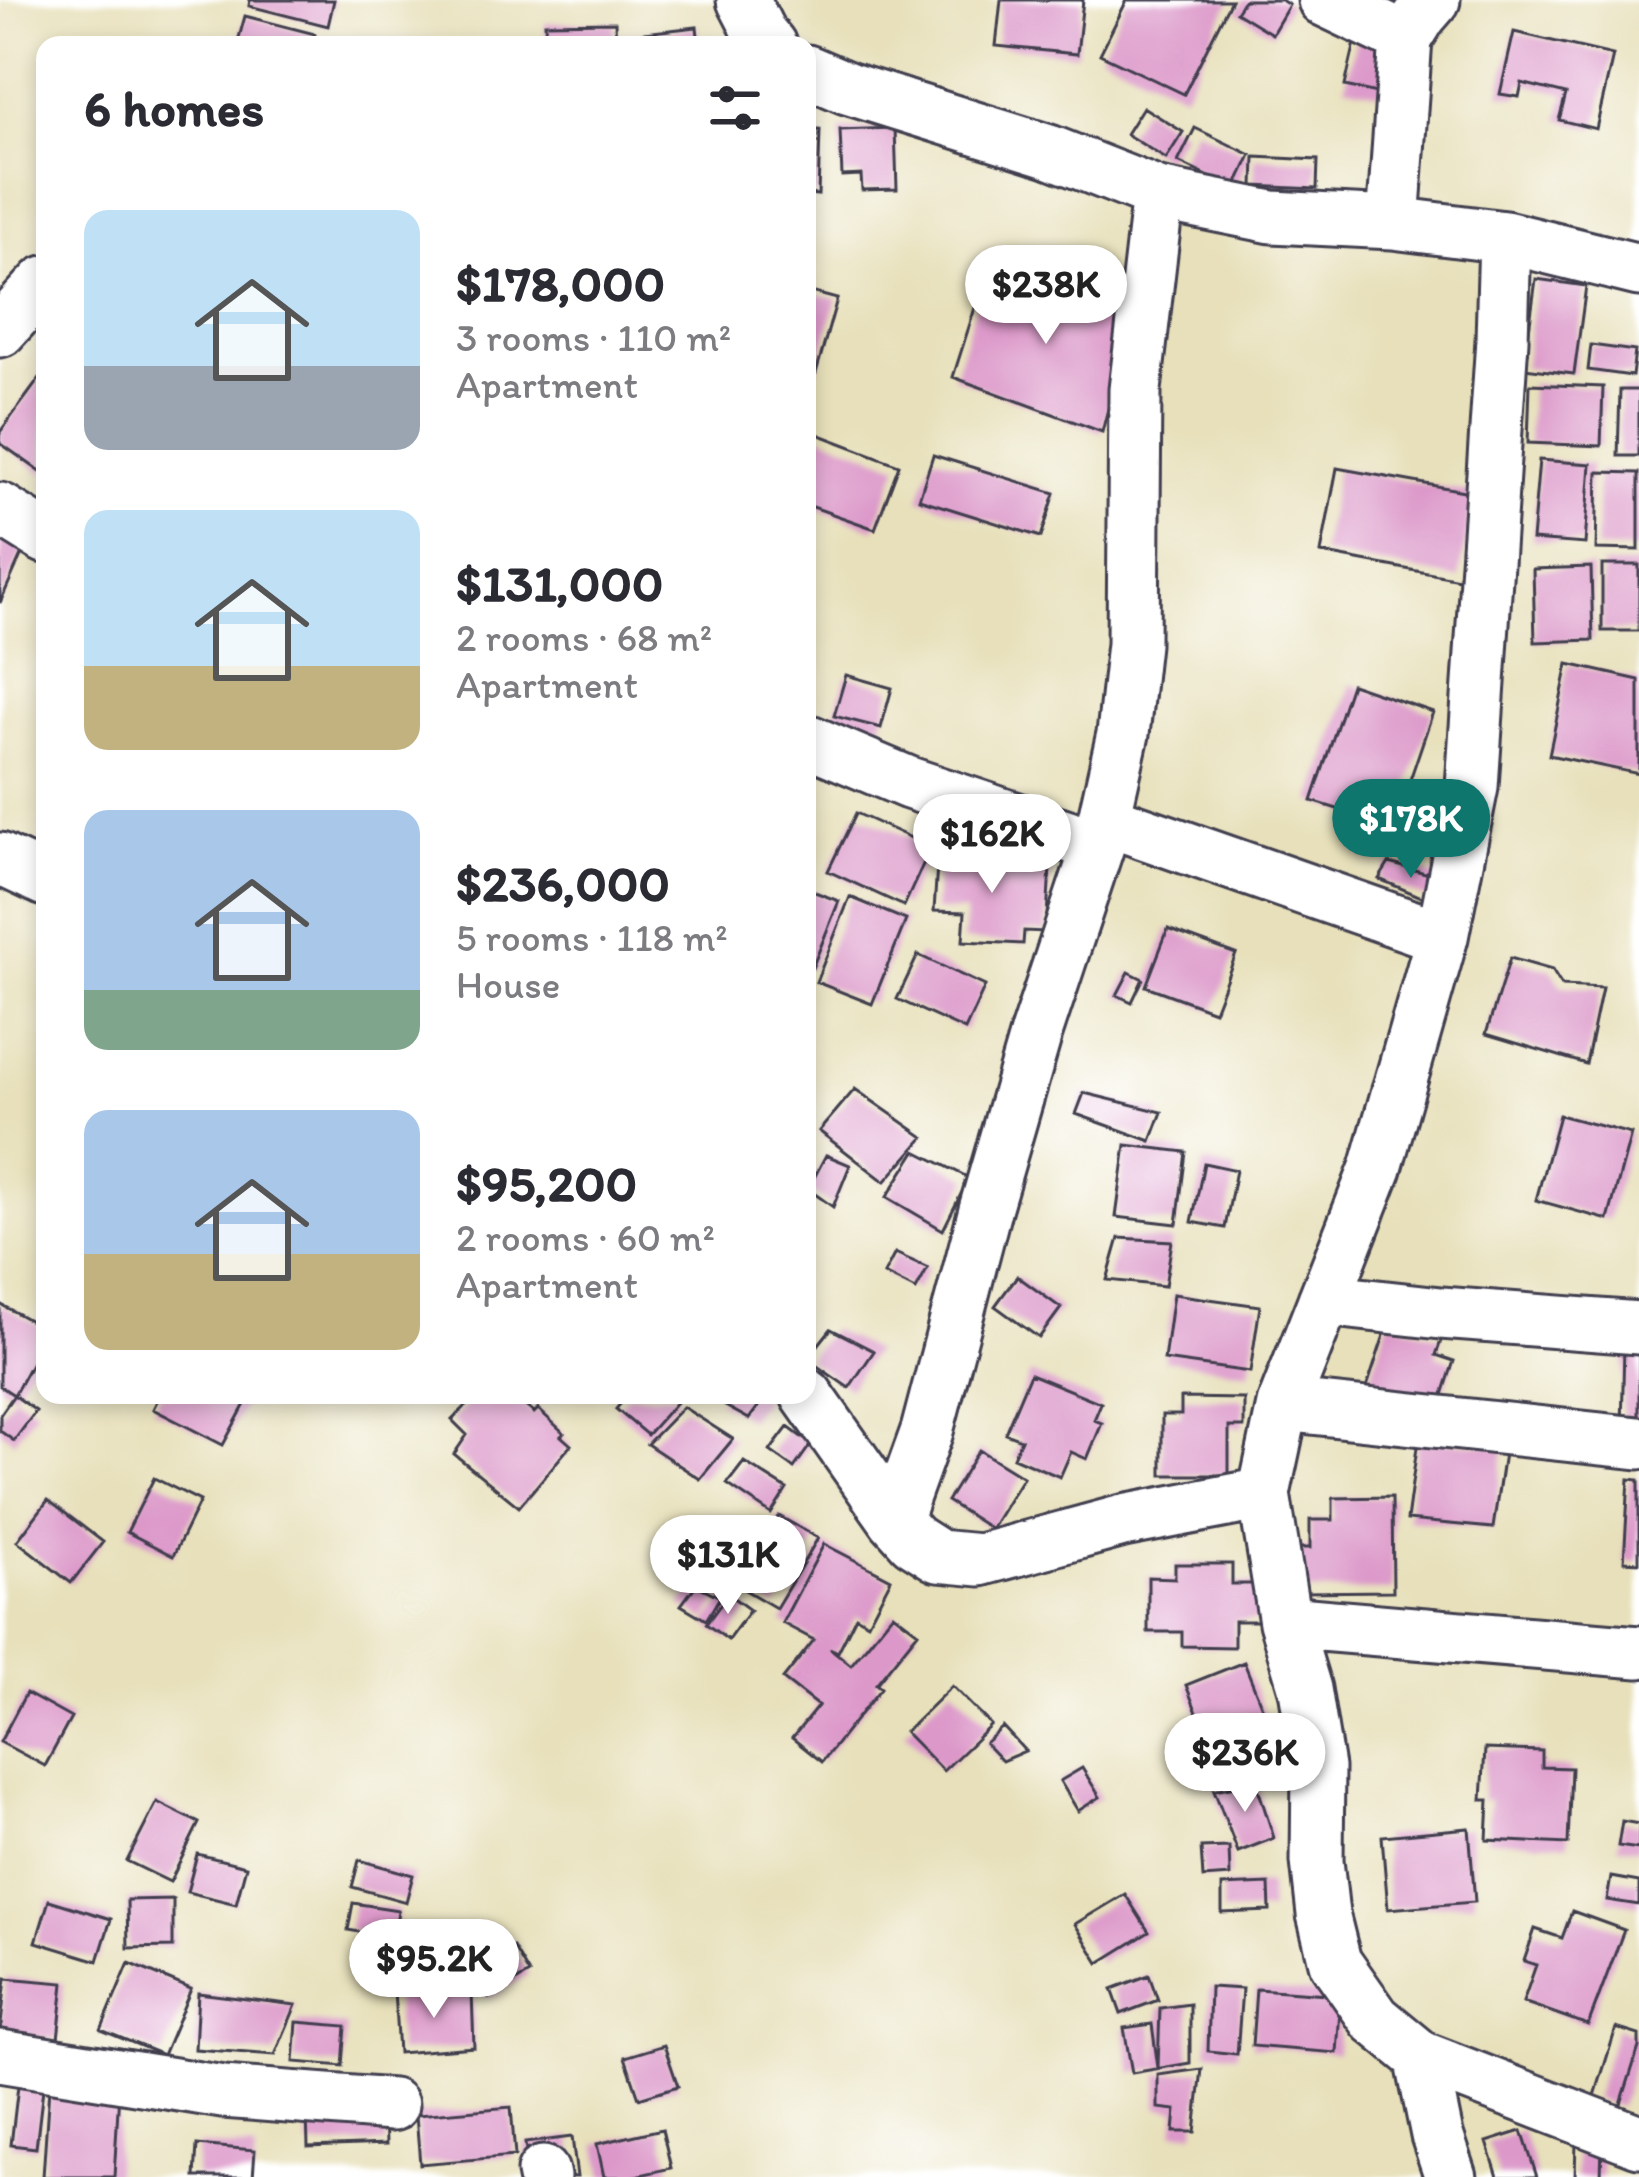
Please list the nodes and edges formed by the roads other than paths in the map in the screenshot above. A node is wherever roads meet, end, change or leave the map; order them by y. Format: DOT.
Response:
graph roads {
  1 [pos="743,0"];
  2 [pos="1324,0"];
  3 [pos="1420,20"];
  4 [pos="762,36"];
  5 [pos="816,75"];
  6 [pos="1158,194"];
  7 [pos="1393,223"];
  8 [pos="1505,237"];
  9 [pos="1639,270"];
  10 [pos="36,292"];
  11 [pos="0,331"];
  12 [pos="0,509"];
  13 [pos="36,531"];
  14 [pos="816,744"];
  15 [pos="1101,833"];
  16 [pos="0,859"];
  17 [pos="36,876"];
  18 [pos="1442,937"];
  19 [pos="1324,1300"];
  20 [pos="1639,1328"];
  21 [pos="813,1404"];
  22 [pos="1283,1405"];
  23 [pos="1639,1443"];
  24 [pos="1264,1494"];
  25 [pos="895,1520"];
  26 [pos="1285,1622"];
  27 [pos="1639,1652"];
  28 [pos="0,2056"];
  29 [pos="1421,2057"];
  30 [pos="392,2105"];
  31 [pos="1639,2141"];
  32 [pos="1451,2177"];
  1 -- 4 [label="street"];
  2 -- 3 [label="street"];
  3 -- 7 [label="street"];
  5 -- 6 [label="street"];
  6 -- 7 [label="street"];
  6 -- 15 [label="street"];
  7 -- 8 [label="street"];
  8 -- 9 [label="street"];
  8 -- 18 [label="street"];
  10 -- 11 [label="street"];
  12 -- 13 [label="street"];
  14 -- 15 [label="street"];
  15 -- 18 [label="street"];
  15 -- 25 [label="street"];
  16 -- 17 [label="street"];
  18 -- 19 [label="street"];
  19 -- 20 [label="street"];
  19 -- 22 [label="street"];
  21 -- 25 [label="street"];
  22 -- 23 [label="street"];
  22 -- 24 [label="street"];
  24 -- 25 [label="street"];
  24 -- 26 [label="street"];
  26 -- 27 [label="street"];
  26 -- 29 [label="street"];
  28 -- 30 [label="street"];
  29 -- 31 [label="street"];
  29 -- 32 [label="street"];
}
